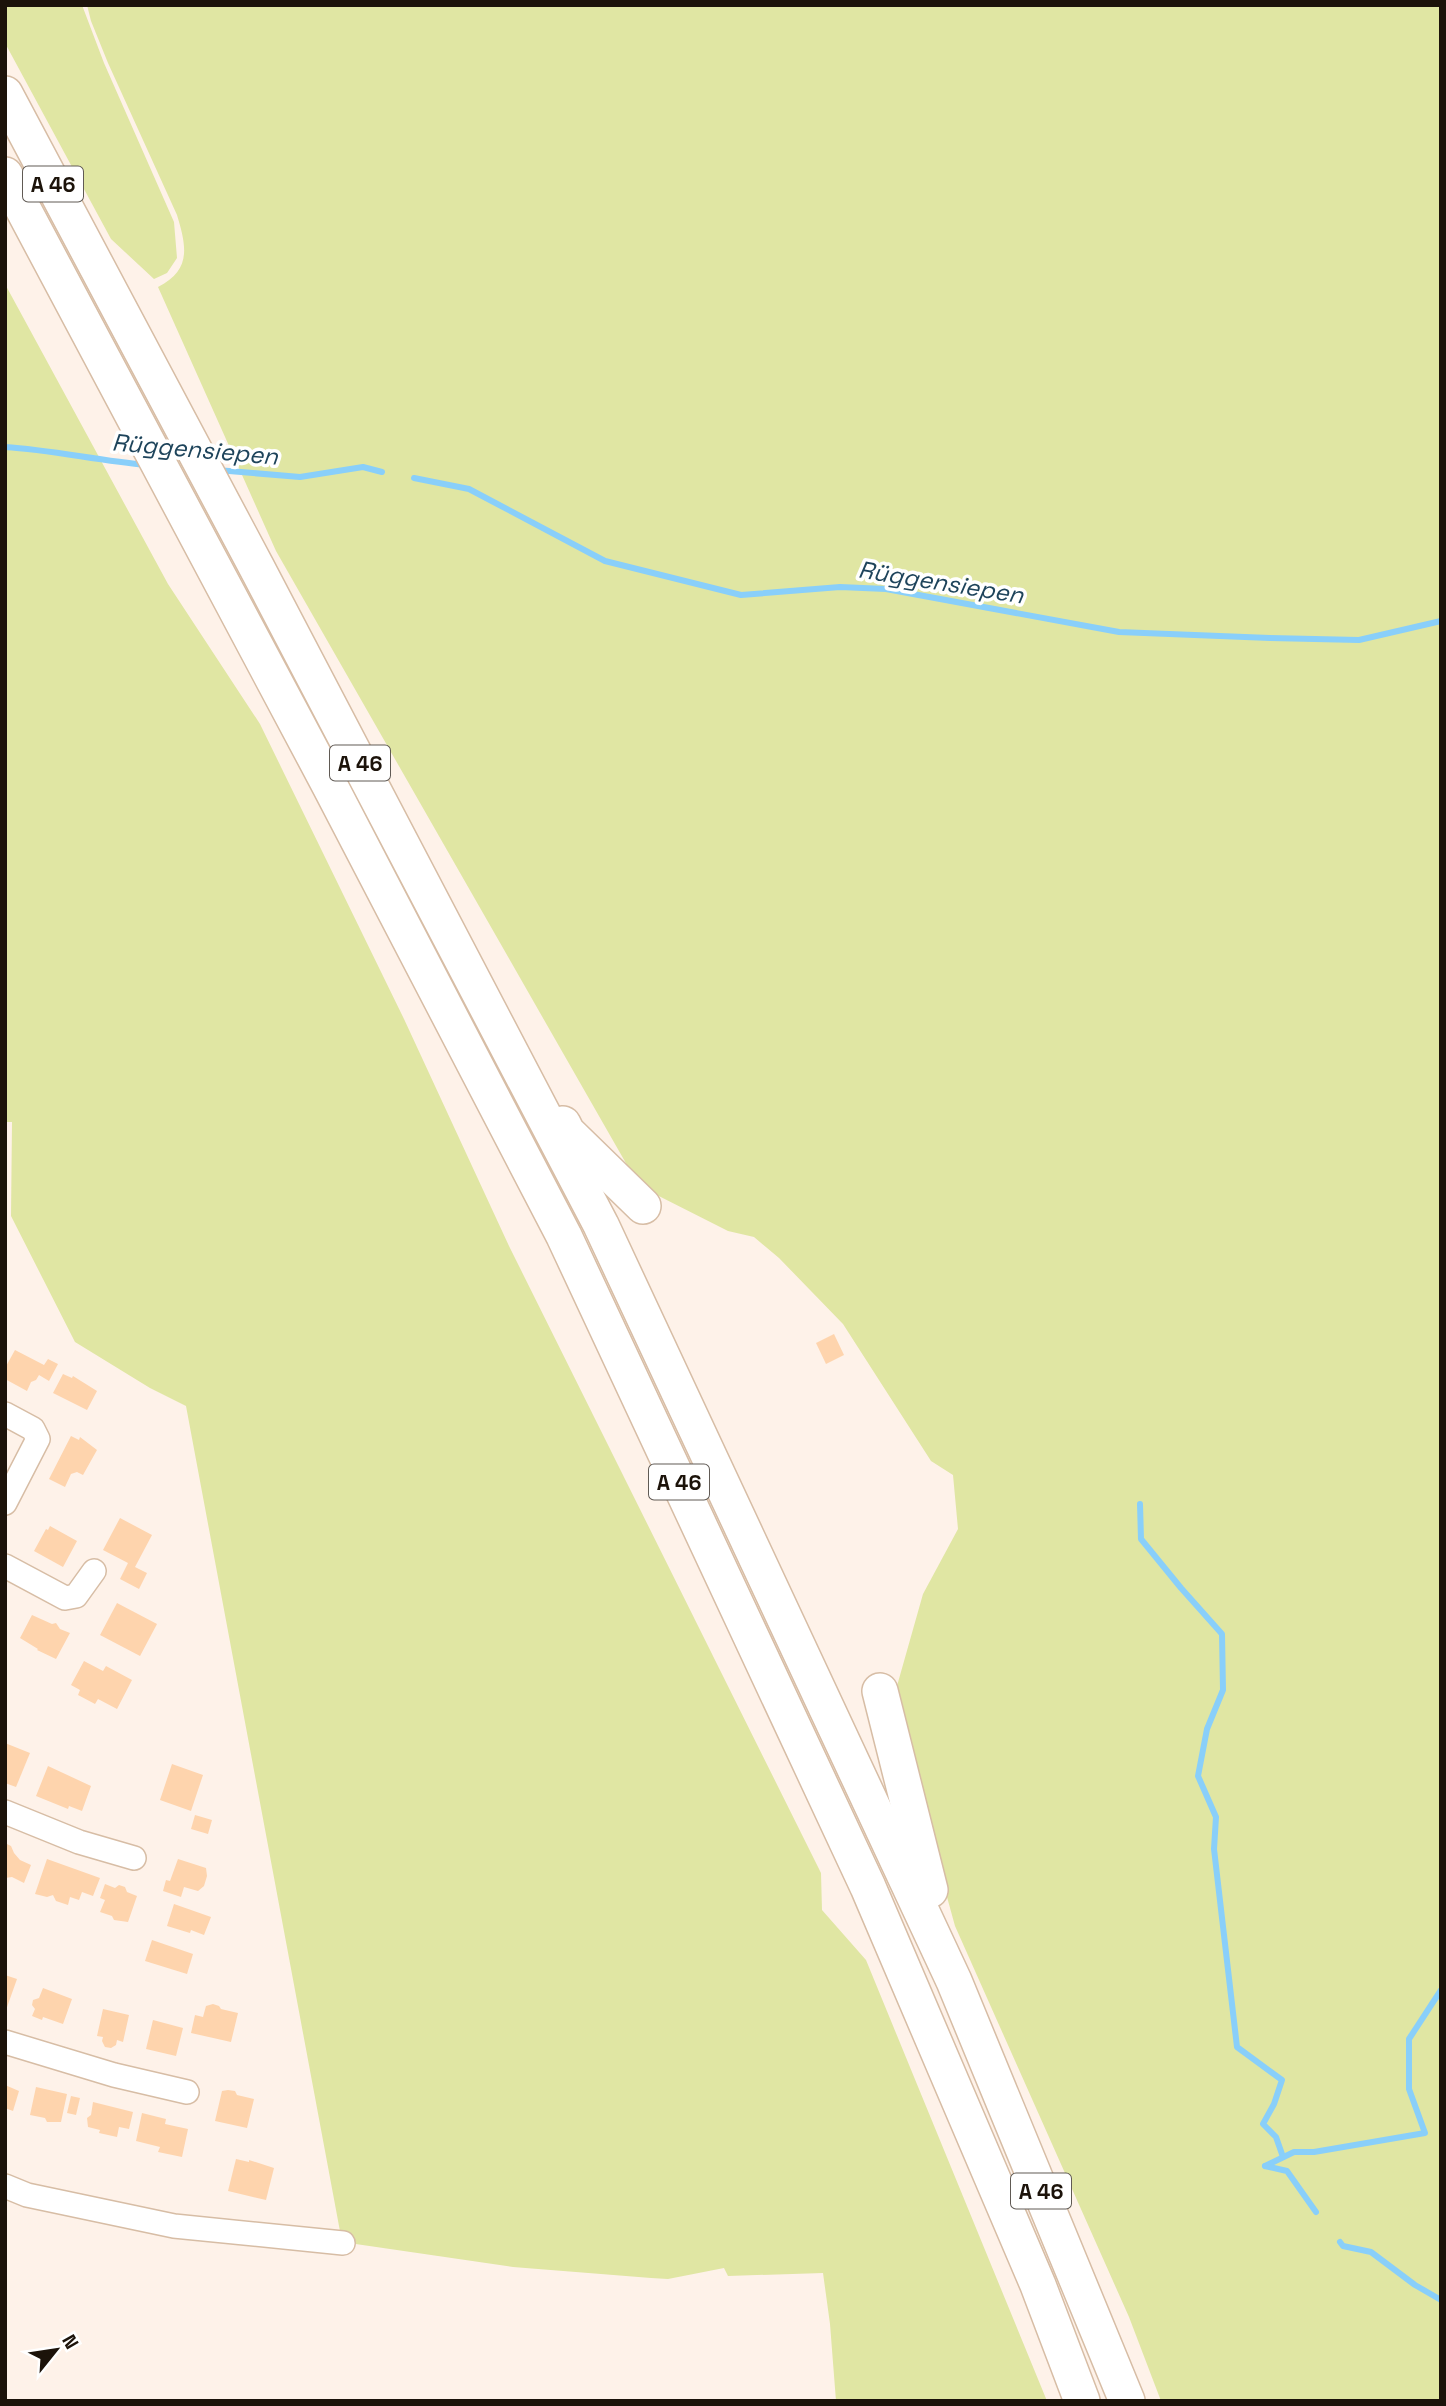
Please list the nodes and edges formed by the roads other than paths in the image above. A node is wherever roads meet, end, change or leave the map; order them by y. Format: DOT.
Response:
graph roads {
  1 [pos="5,94"];
  2 [pos="5,175"];
  3 [pos="462,958"];
  4 [pos="643,1206"];
  5 [pos="5,1414"];
  6 [pos="5,1503"];
  7 [pos="5,1566"];
  8 [pos="94,1571"];
  9 [pos="880,1692"];
  10 [pos="5,1812"];
  11 [pos="134,1858"];
  12 [pos="954,1981"];
  13 [pos="5,2042"];
  14 [pos="187,2092"];
  15 [pos="5,2186"];
  16 [pos="343,2243"];
  17 [pos="1082,2401"];
  18 [pos="1127,2401"];
  1 -- 3 [label="highway, A 46"];
  2 -- 17 [label="highway, A 46"];
  3 -- 4 [label="highway"];
  3 -- 12 [label="highway, A 46"];
  5 -- 6 [label="street"];
  7 -- 8 [label="street"];
  9 -- 12 [label="highway"];
  10 -- 11 [label="street"];
  12 -- 18 [label="highway, A 46"];
  13 -- 14 [label="street"];
  15 -- 16 [label="street"];
}
